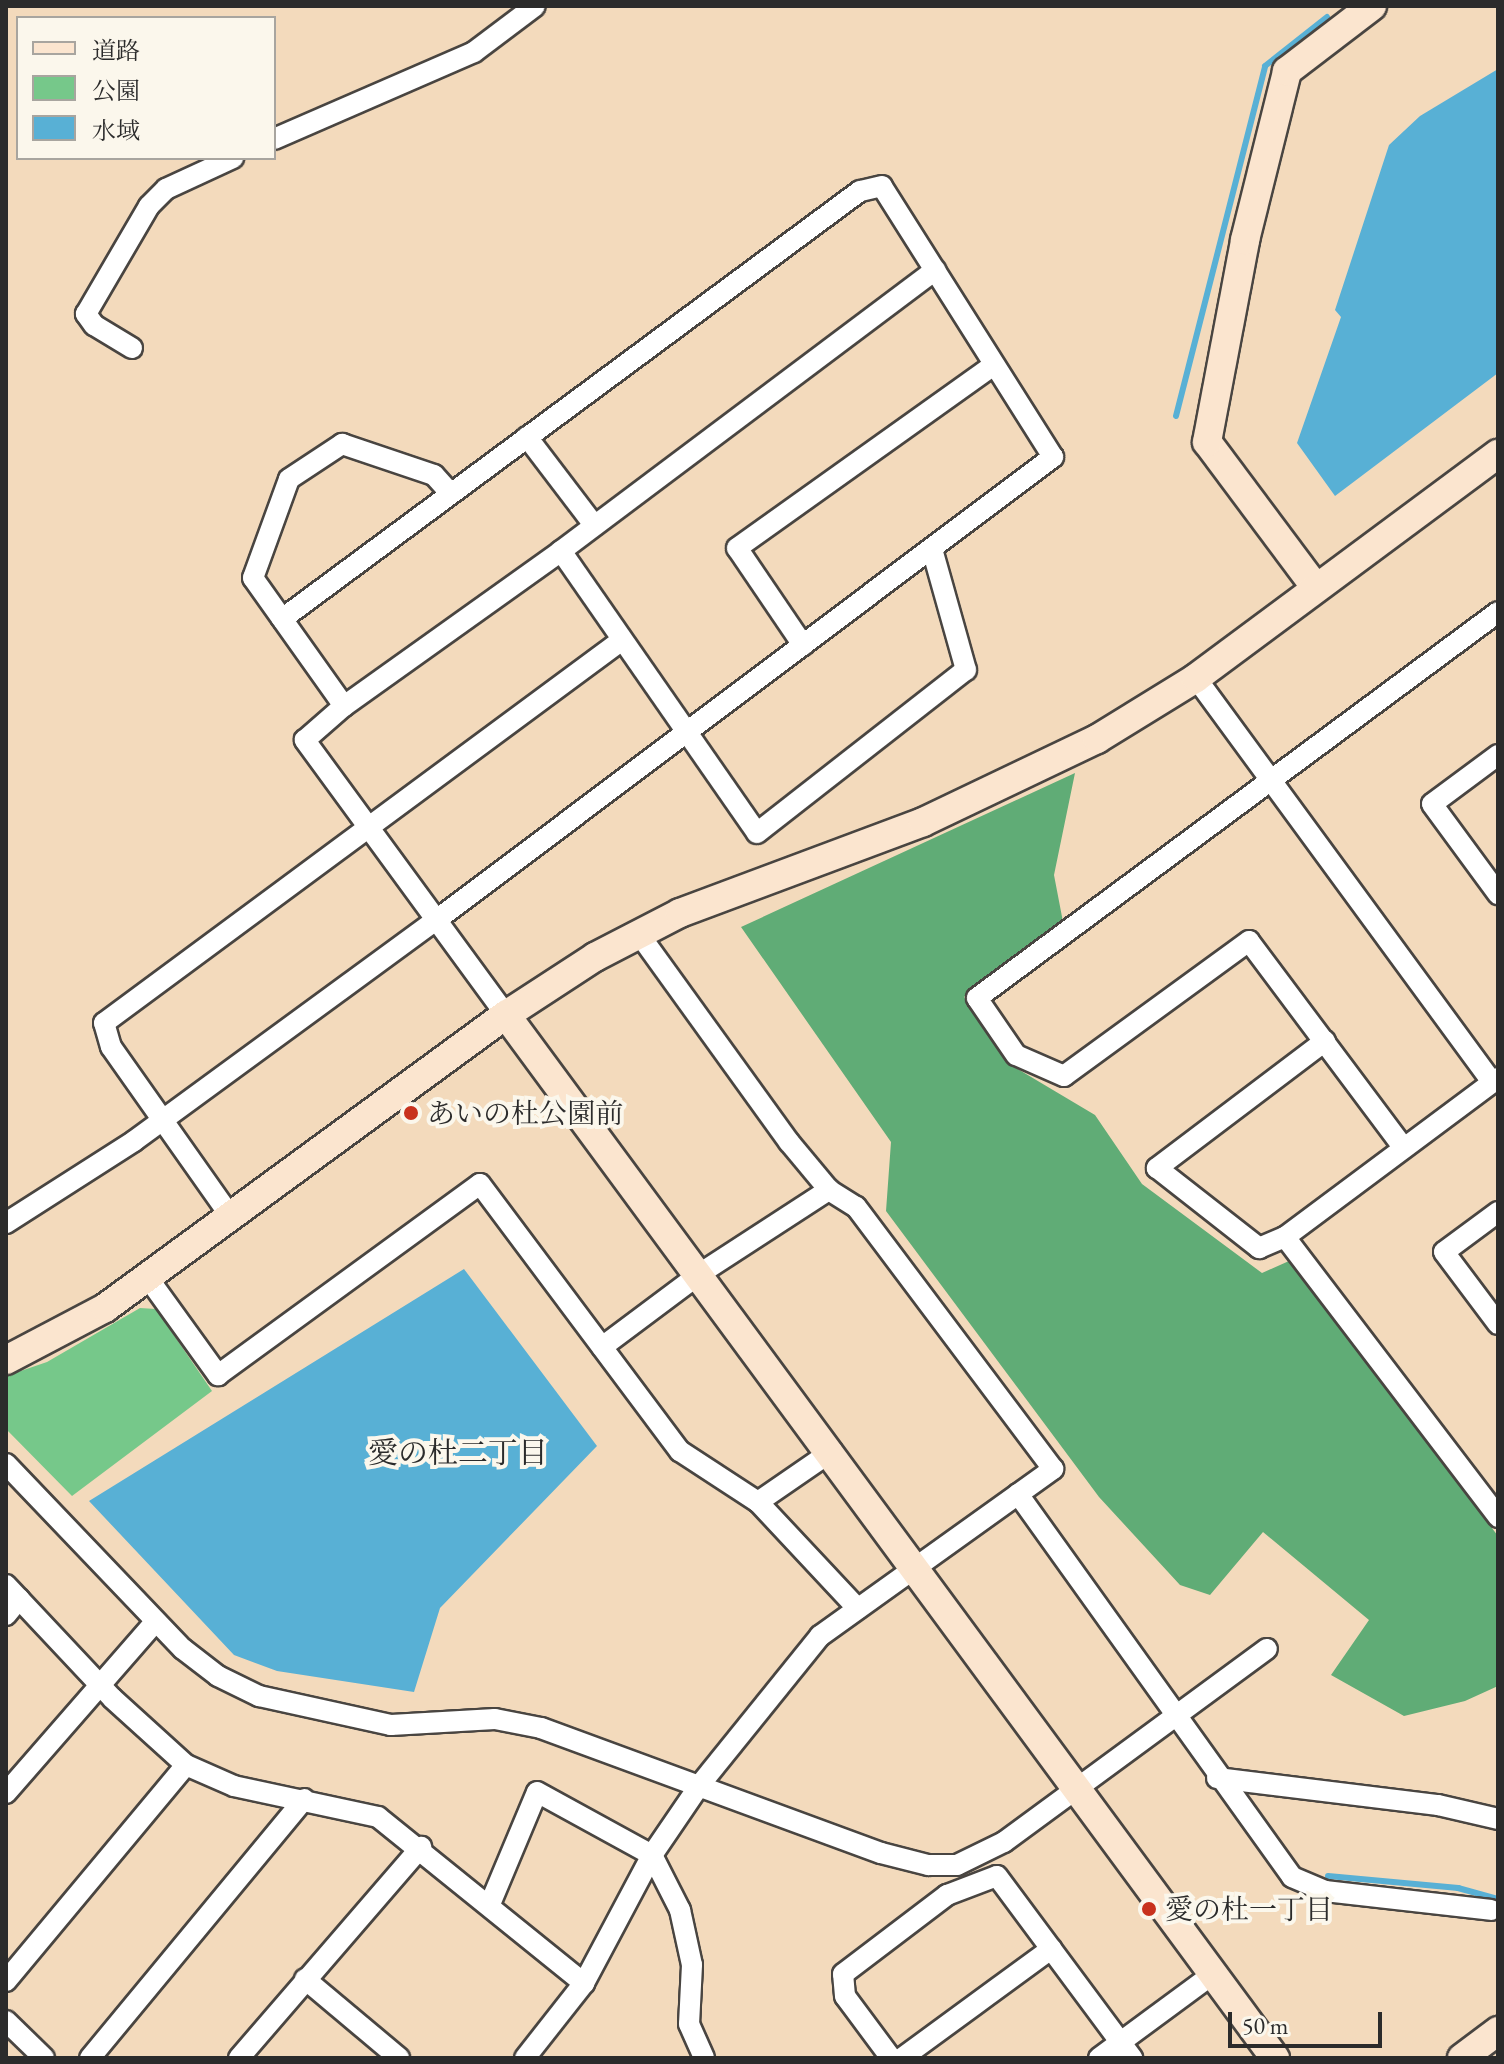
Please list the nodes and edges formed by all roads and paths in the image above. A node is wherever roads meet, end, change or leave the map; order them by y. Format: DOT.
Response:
graph roads {
  1 [pos="535,6"];
  2 [pos="1358,9"];
  3 [pos="276,138"];
  4 [pos="229,160"];
  5 [pos="935,270"];
  6 [pos="132,348"];
  7 [pos="994,365"];
  8 [pos="527,437"];
  9 [pos="1498,454"];
  10 [pos="450,493"];
  11 [pos="594,525"];
  12 [pos="932,549"];
  13 [pos="561,551"];
  14 [pos="1316,588"];
  15 [pos="1498,612"];
  16 [pos="282,619"];
  17 [pos="622,640"];
  18 [pos="803,645"];
  19 [pos="1196,678"];
  20 [pos="344,706"];
  21 [pos="687,732"];
  22 [pos="1498,755"];
  23 [pos="1269,782"];
  24 [pos="369,828"];
  25 [pos="1498,894"];
  26 [pos="439,918"];
  27 [pos="639,934"];
  28 [pos="506,1015"];
  29 [pos="1325,1041"];
  30 [pos="1495,1080"];
  31 [pos="162,1119"];
  32 [pos="1403,1147"];
  33 [pos="829,1190"];
  34 [pos="1498,1212"];
  35 [pos="231,1217"];
  36 [pos="6,1223"];
  37 [pos="1285,1237"];
  38 [pos="701,1273"];
  39 [pos="148,1278"];
  40 [pos="1498,1324"];
  41 [pos="602,1347"];
  42 [pos="6,1360"];
  43 [pos="832,1451"];
  44 [pos="6,1464"];
  45 [pos="1018,1494"];
  46 [pos="758,1502"];
  47 [pos="1498,1517"];
  48 [pos="918,1569"];
  49 [pos="10,1600"];
  50 [pos="858,1609"];
  51 [pos="155,1622"];
  52 [pos="1267,1649"];
  53 [pos="99,1682"];
  54 [pos="1174,1715"];
  55 [pos="186,1765"];
  56 [pos="1217,1778"];
  57 [pos="699,1786"];
  58 [pos="1074,1787"];
  59 [pos="6,1793"];
  60 [pos="304,1799"];
  61 [pos="1498,1819"];
  62 [pos="421,1847"];
  63 [pos="652,1855"];
  64 [pos="490,1904"];
  65 [pos="1491,1910"];
  66 [pos="1051,1949"];
  67 [pos="1213,1974"];
  68 [pos="305,1979"];
  69 [pos="6,1981"];
  70 [pos="584,1983"];
  71 [pos="6,2021"];
  72 [pos="1498,2031"];
  73 [pos="1126,2050"];
  74 [pos="44,2058"];
  75 [pos="90,2058"];
  76 [pos="239,2058"];
  77 [pos="399,2058"];
  78 [pos="525,2058"];
  79 [pos="704,2058"];
  80 [pos="891,2058"];
  81 [pos="902,2058"];
  82 [pos="1099,2058"];
  83 [pos="1275,2058"];
  84 [pos="1462,2058"];
  1 -- 3 [label="street"];
  2 -- 14 [label="street"];
  4 -- 6 [label="street"];
  5 -- 7 [label="street"];
  5 -- 8 [label="street"];
  5 -- 11 [label="street"];
  7 -- 12 [label="street"];
  7 -- 18 [label="street"];
  8 -- 10 [label="street"];
  8 -- 11 [label="street"];
  9 -- 14 [label="street"];
  10 -- 16 [label="street"];
  10 -- 16 [label="street"];
  11 -- 13 [label="street"];
  12 -- 18 [label="street"];
  12 -- 21 [label="street"];
  13 -- 17 [label="street"];
  13 -- 20 [label="street"];
  14 -- 19 [label="street"];
  15 -- 23 [label="street"];
  16 -- 20 [label="street"];
  17 -- 21 [label="street"];
  17 -- 24 [label="street"];
  18 -- 21 [label="street"];
  19 -- 23 [label="street"];
  19 -- 27 [label="street"];
  20 -- 24 [label="street"];
  21 -- 26 [label="street"];
  22 -- 25 [label="street"];
  23 -- 29 [label="street"];
  23 -- 30 [label="street"];
  24 -- 26 [label="street"];
  24 -- 31 [label="street"];
  26 -- 28 [label="street"];
  26 -- 31 [label="street"];
  27 -- 28 [label="street"];
  27 -- 33 [label="street"];
  28 -- 35 [label="street"];
  28 -- 38 [label="street"];
  29 -- 32 [label="street"];
  29 -- 37 [label="street"];
  30 -- 32 [label="street"];
  31 -- 35 [label="street"];
  31 -- 36 [label="street"];
  32 -- 37 [label="street"];
  33 -- 38 [label="street"];
  33 -- 45 [label="street"];
  34 -- 40 [label="street"];
  35 -- 39 [label="street"];
  37 -- 47 [label="street"];
  38 -- 41 [label="street"];
  38 -- 43 [label="street"];
  39 -- 41 [label="street"];
  39 -- 42 [label="street"];
  41 -- 46 [label="street"];
  43 -- 46 [label="street"];
  43 -- 48 [label="street"];
  44 -- 51 [label="street"];
  45 -- 48 [label="street"];
  45 -- 54 [label="street"];
  46 -- 50 [label="street"];
  48 -- 50 [label="street"];
  48 -- 58 [label="street"];
  49 -- 53 [label="street"];
  50 -- 57 [label="street"];
  51 -- 53 [label="street"];
  51 -- 57 [label="street"];
  52 -- 54 [label="street"];
  53 -- 55 [label="street"];
  53 -- 59 [label="street"];
  54 -- 56 [label="street"];
  54 -- 58 [label="street"];
  55 -- 60 [label="street"];
  55 -- 69 [label="street"];
  56 -- 61 [label="street"];
  56 -- 65 [label="street"];
  57 -- 58 [label="street"];
  57 -- 63 [label="street"];
  58 -- 67 [label="street"];
  60 -- 62 [label="street"];
  60 -- 75 [label="street"];
  62 -- 64 [label="street"];
  62 -- 68 [label="street"];
  63 -- 64 [label="street"];
  63 -- 70 [label="street"];
  63 -- 79 [label="street"];
  64 -- 70 [label="street"];
  66 -- 73 [label="street"];
  66 -- 80 [label="street"];
  66 -- 81 [label="street"];
  67 -- 73 [label="street"];
  67 -- 83 [label="street"];
  68 -- 76 [label="street"];
  68 -- 77 [label="street"];
  70 -- 78 [label="street"];
  71 -- 74 [label="street"];
  72 -- 84 [label="street"];
  73 -- 82 [label="street"];
}
